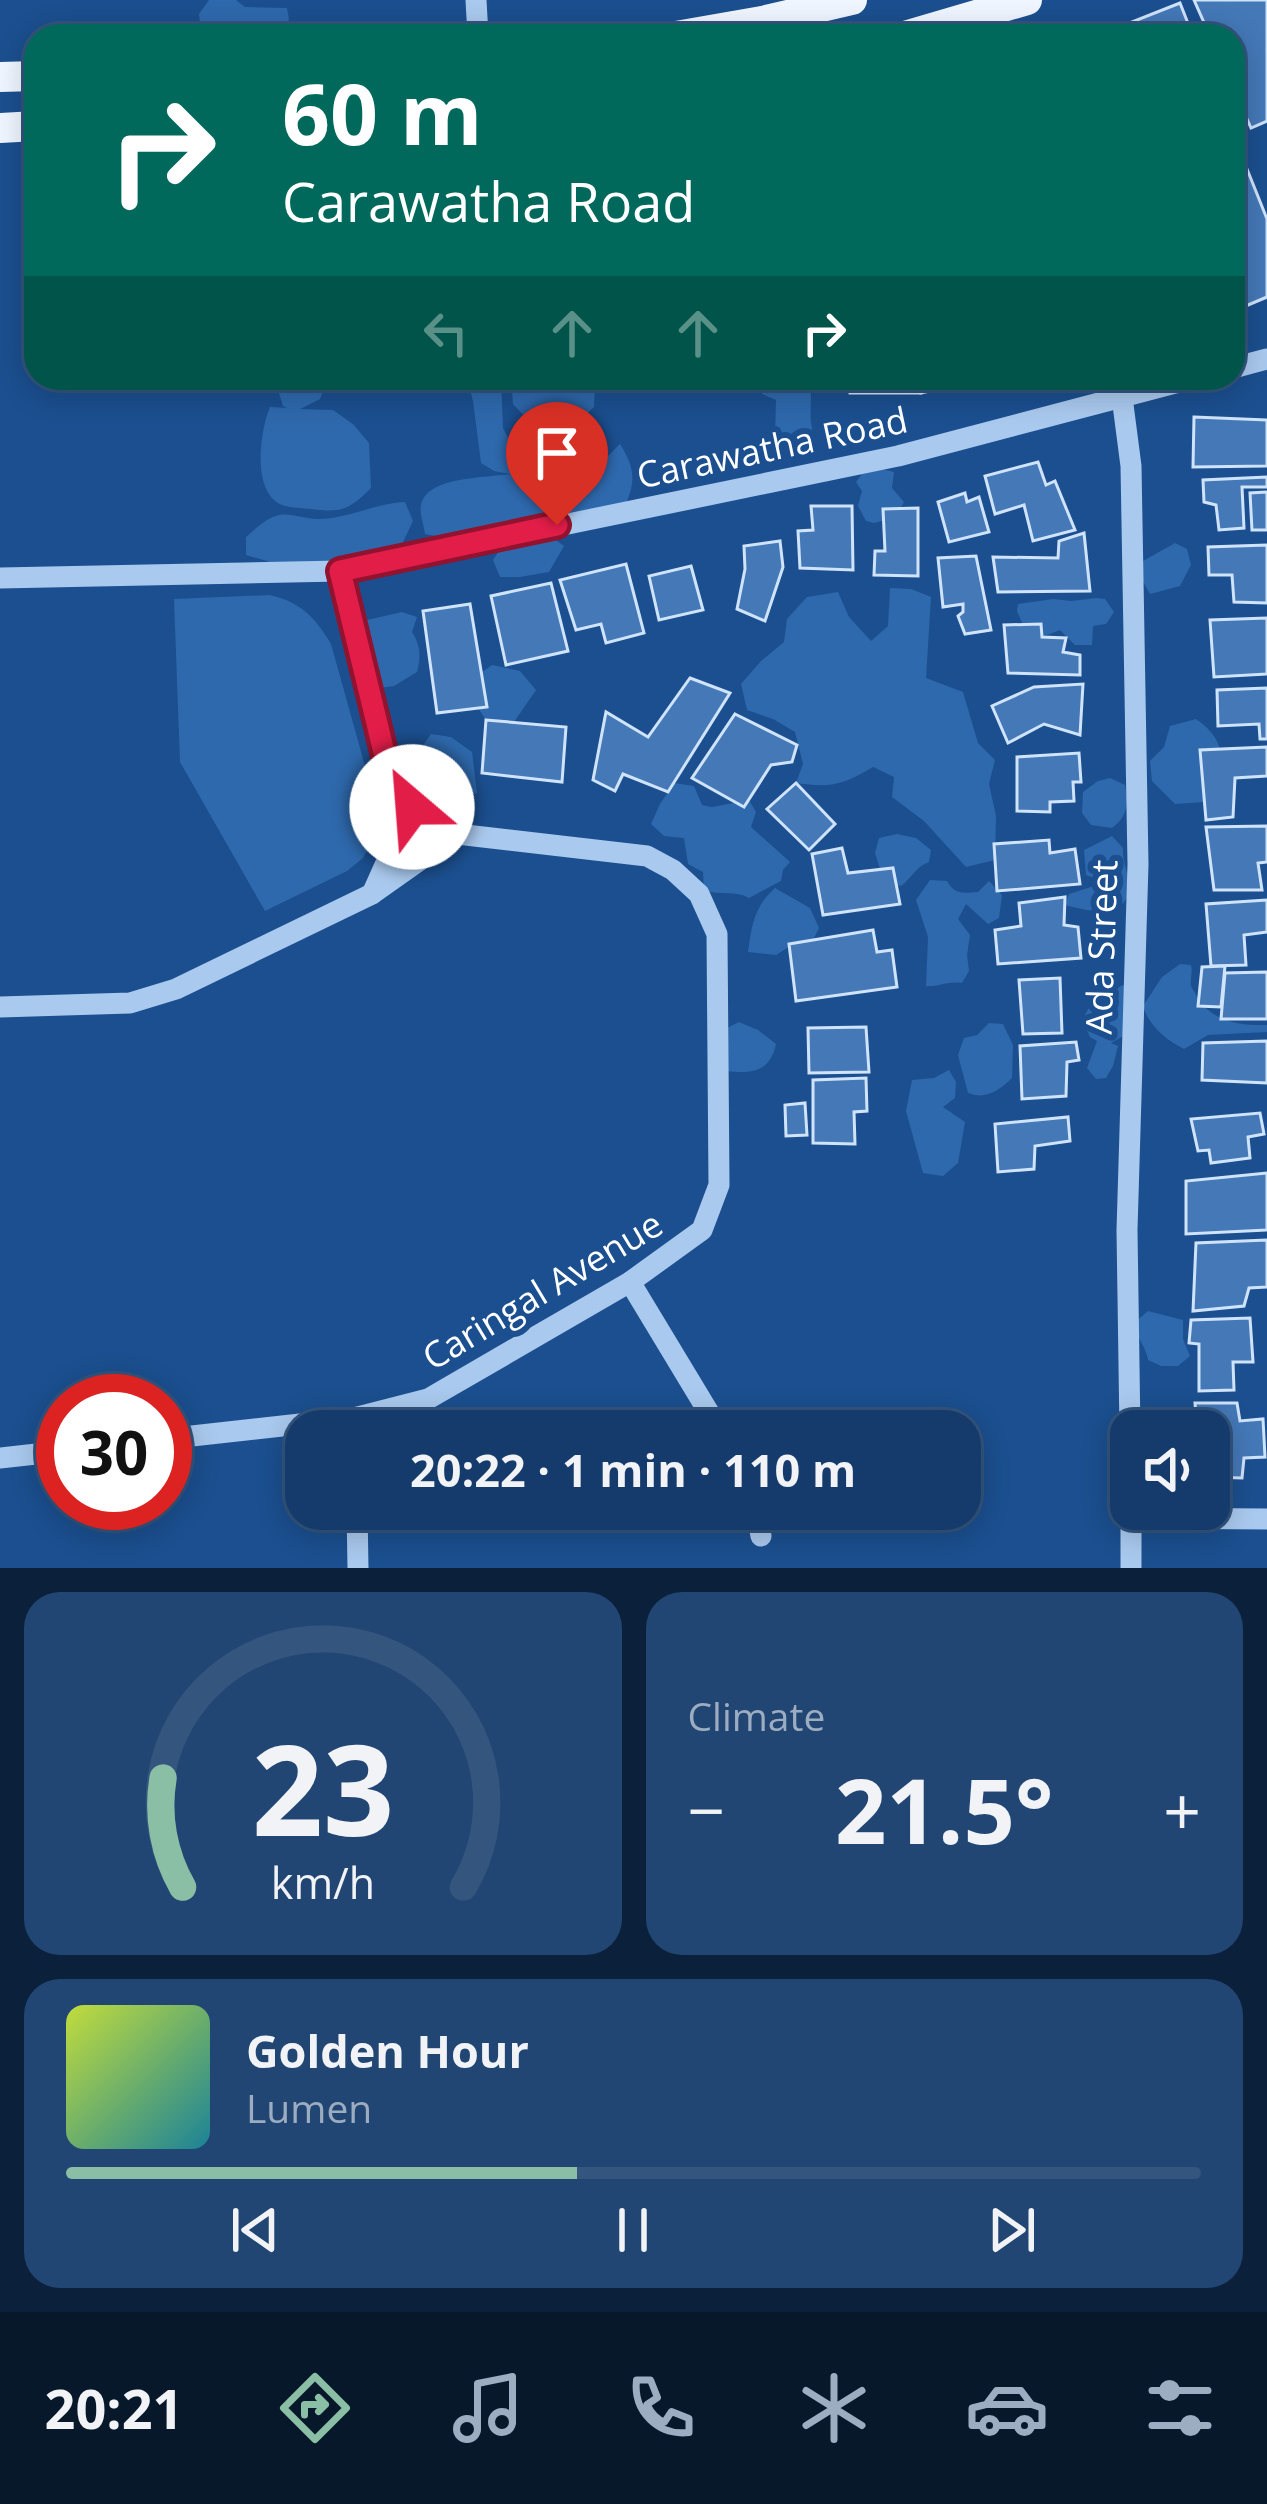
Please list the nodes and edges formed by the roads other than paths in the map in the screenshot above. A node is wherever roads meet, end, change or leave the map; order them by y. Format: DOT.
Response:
graph roads {
  1 [pos="853,0"];
  2 [pos="1028,0"];
  3 [pos="750,24"];
  4 [pos="949,24"];
  5 [pos="1149,390"];
  6 [pos="1123,397"];
  7 [pos="340,571"];
  8 [pos="0,578"];
  9 [pos="412,807"];
  10 [pos="457,834"];
  11 [pos="372,894"];
  12 [pos="0,1007"];
  13 [pos="630,1282"];
  14 [pos="397,1410"];
  15 [pos="707,1410"];
  16 [pos="1130,1410"];
  17 [pos="285,1430"];
  18 [pos="192,1437"];
  19 [pos="36,1454"];
  20 [pos="0,1458"];
  21 [pos="1230,1516"];
  22 [pos="1267,1519"];
  23 [pos="357,1530"];
  24 [pos="759,1530"];
  25 [pos="1131,1530"];
  26 [pos="760,1536"];
  27 [pos="358,1568"];
  28 [pos="1131,1568"];
  1 -- 3 [label="main road"];
  2 -- 4 [label="main road"];
  5 -- 6 [label="street, Carawatha Road"];
  6 -- 7 [label="street, Carawatha Road"];
  6 -- 16 [label="street, Ada Street"];
  7 -- 8 [label="street, Carawatha Road"];
  7 -- 9 [label="street"];
  9 -- 10 [label="street, Caringal Avenue"];
  9 -- 11 [label="street"];
  10 -- 11 [label="street"];
  10 -- 13 [label="street, Caringal Avenue"];
  11 -- 12 [label="street"];
  13 -- 14 [label="street, Caringal Avenue"];
  13 -- 15 [label="street"];
  17 -- 18 [label="street, Caringal Avenue"];
  19 -- 20 [label="street"];
  21 -- 22 [label="street"];
  23 -- 27 [label="street"];
  24 -- 26 [label="street"];
  25 -- 28 [label="street, Ada Street"];
}
